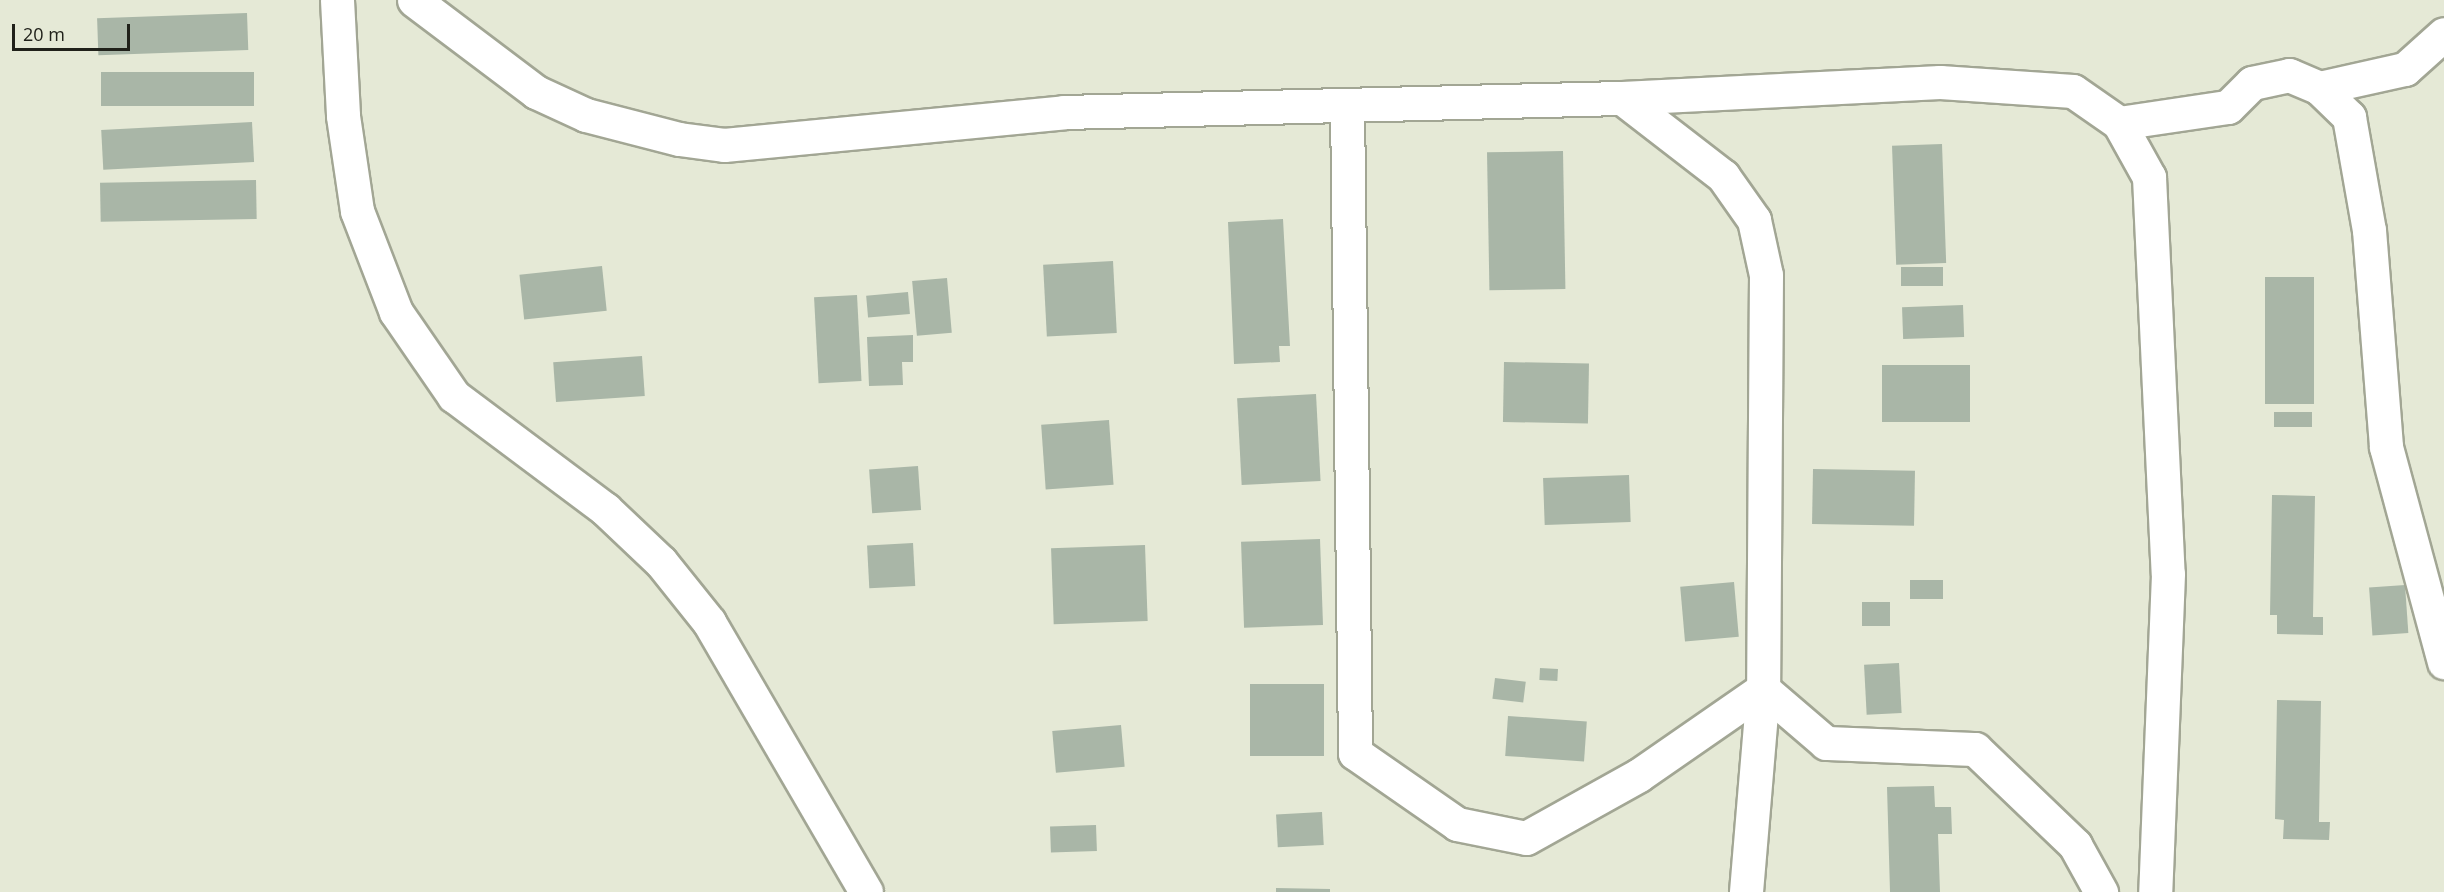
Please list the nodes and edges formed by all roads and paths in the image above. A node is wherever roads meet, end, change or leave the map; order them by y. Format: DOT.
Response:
graph roads {
  1 [pos="337,0"];
  2 [pos="414,0"];
  3 [pos="2444,34"];
  4 [pos="2319,88"];
  5 [pos="1622,98"];
  6 [pos="1347,105"];
  7 [pos="2119,123"];
  8 [pos="2444,662"];
  9 [pos="1763,689"];
  10 [pos="866,892"];
  11 [pos="1746,892"];
  12 [pos="2101,892"];
  13 [pos="2155,892"];
  1 -- 10 [label="street"];
  2 -- 6 [label="street"];
  3 -- 4 [label="street"];
  4 -- 7 [label="street"];
  4 -- 8 [label="street"];
  5 -- 6 [label="street"];
  5 -- 7 [label="street"];
  5 -- 9 [label="street"];
  6 -- 9 [label="street"];
  7 -- 13 [label="street"];
  9 -- 11 [label="street"];
  9 -- 12 [label="street"];
}
